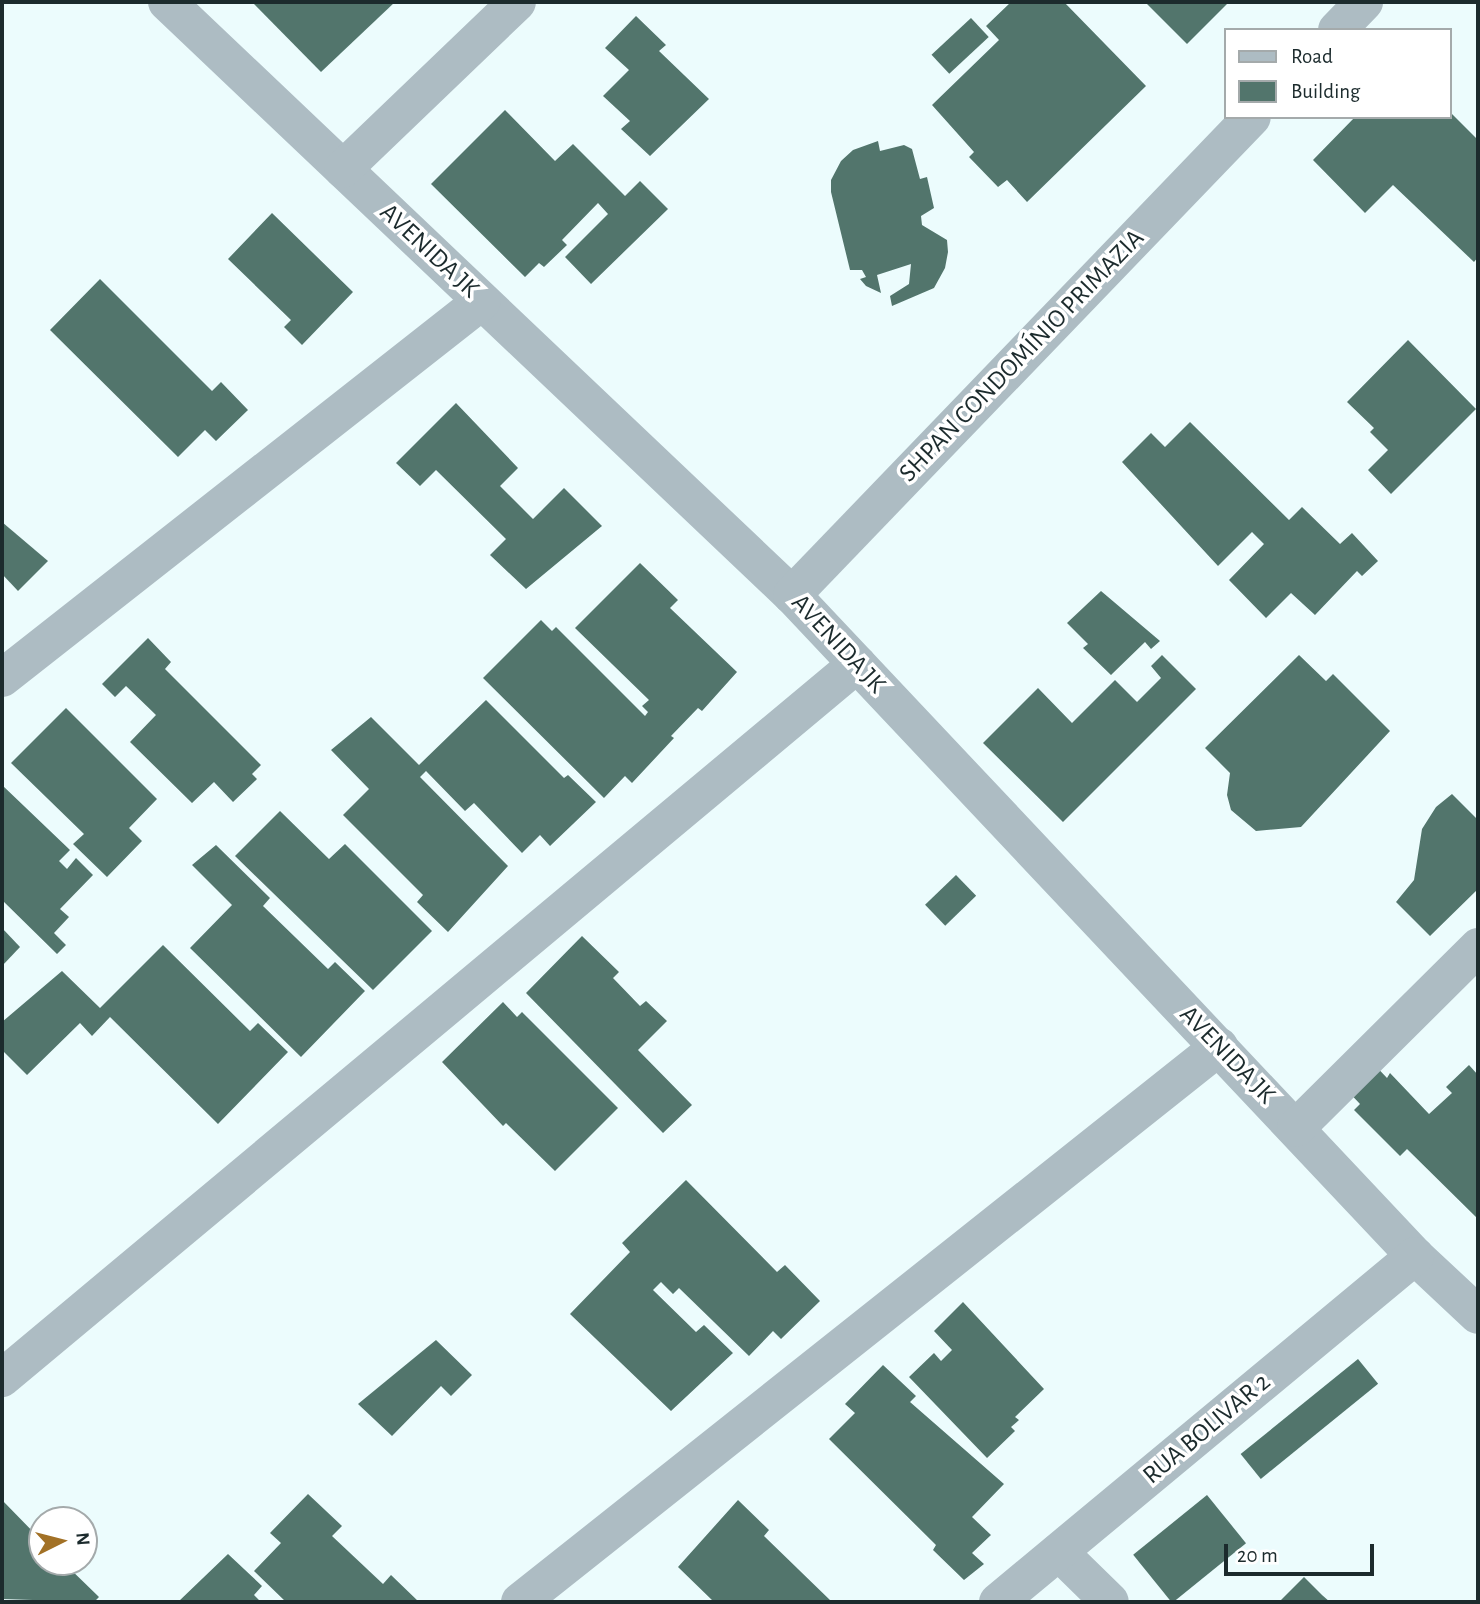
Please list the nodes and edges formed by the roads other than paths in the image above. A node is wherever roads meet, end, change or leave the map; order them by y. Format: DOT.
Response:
graph roads {
  1 [pos="167,2"];
  2 [pos="517,2"];
  3 [pos="1364,2"];
  4 [pos="1339,28"];
  5 [pos="1250,119"];
  6 [pos="343,169"];
  7 [pos="482,301"];
  8 [pos="792,595"];
  9 [pos="857,664"];
  10 [pos="2,678"];
  11 [pos="1478,947"];
  12 [pos="1219,1047"];
  13 [pos="1296,1128"];
  14 [pos="1415,1256"];
  15 [pos="1478,1315"];
  16 [pos="2,1378"];
  17 [pos="1059,1552"];
  18 [pos="520,1602"];
  19 [pos="998,1602"];
  20 [pos="1110,1602"];
  1 -- 6 [label="street, AVENIDA JK"];
  2 -- 6 [label="street"];
  3 -- 4 [label="street"];
  5 -- 8 [label="street, SHPAN CONDOMÍNIO PRIMAZIA"];
  6 -- 7 [label="street, AVENIDA JK"];
  7 -- 8 [label="street, AVENIDA JK"];
  7 -- 10 [label="street"];
  8 -- 9 [label="street, AVENIDA JK"];
  9 -- 12 [label="street, AVENIDA JK"];
  9 -- 16 [label="street"];
  11 -- 13 [label="street"];
  12 -- 13 [label="street, AVENIDA JK"];
  12 -- 18 [label="street"];
  13 -- 14 [label="street, AVENIDA JK"];
  14 -- 15 [label="street, AVENIDA JK"];
  14 -- 17 [label="street, RUA BOLIVAR 2"];
  17 -- 19 [label="street, RUA BOLIVAR 2"];
  17 -- 20 [label="street"];
}
